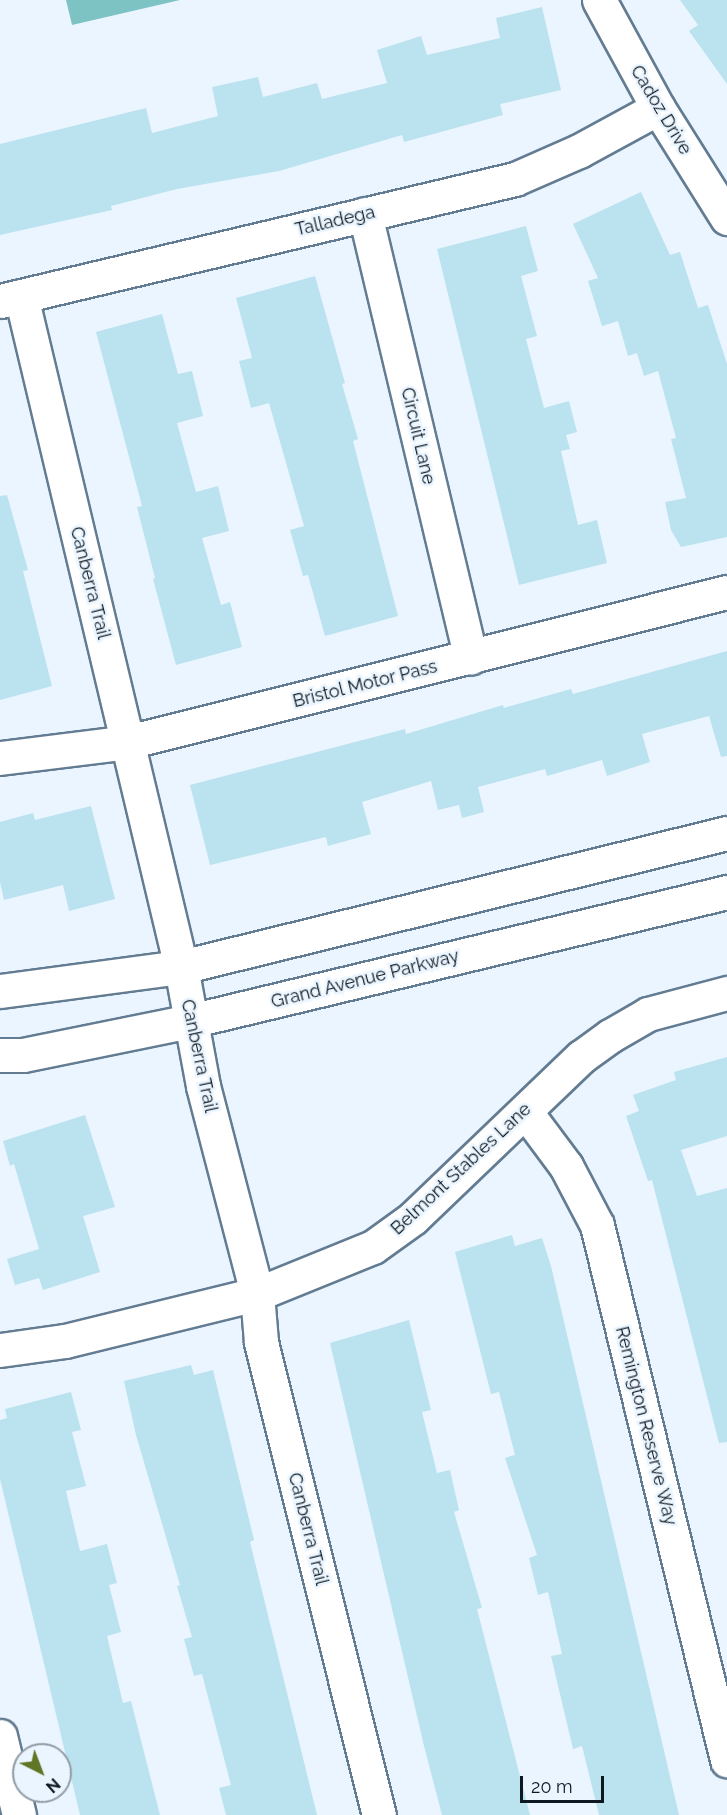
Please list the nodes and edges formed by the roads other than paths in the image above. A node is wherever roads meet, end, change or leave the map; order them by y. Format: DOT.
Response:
graph roads {
  1 [pos="599,0"];
  2 [pos="658,108"];
  3 [pos="365,214"];
  4 [pos="727,218"];
  5 [pos="10,299"];
  6 [pos="727,592"];
  7 [pos="471,658"];
  8 [pos="128,742"];
  9 [pos="0,758"];
  10 [pos="727,833"];
  11 [pos="727,892"];
  12 [pos="182,967"];
  13 [pos="0,991"];
  14 [pos="727,993"];
  15 [pos="190,1021"];
  16 [pos="0,1055"];
  17 [pos="525,1111"];
  18 [pos="257,1294"];
  19 [pos="0,1350"];
  20 [pos="0,1736"];
  21 [pos="727,1760"];
  22 [pos="19,1815"];
  23 [pos="379,1815"];
  1 -- 2 [label="street, Cadoz Drive"];
  2 -- 3 [label="street, Talladega"];
  2 -- 4 [label="street, Cadoz Drive"];
  3 -- 5 [label="street, Talladega"];
  3 -- 7 [label="street, Circuit Lane"];
  5 -- 8 [label="street, Canberra Trail"];
  6 -- 7 [label="street, Bristol Motor Pass"];
  7 -- 8 [label="street, Bristol Motor Pass"];
  8 -- 9 [label="street, Bristol Motor Pass"];
  8 -- 12 [label="street, Canberra Trail"];
  10 -- 12 [label="street"];
  11 -- 15 [label="street, Grand Avenue Parkway"];
  12 -- 13 [label="street"];
  12 -- 15 [label="street, Canberra Trail"];
  14 -- 17 [label="street, Belmont Stables Lane"];
  15 -- 16 [label="street, Grand Avenue Parkway"];
  15 -- 18 [label="street, Canberra Trail"];
  17 -- 18 [label="street, Belmont Stables Lane"];
  17 -- 21 [label="street, Remington Reserve Way"];
  18 -- 19 [label="street, Belmont Stables Lane"];
  18 -- 23 [label="street, Canberra Trail"];
  20 -- 22 [label="street"];
}
